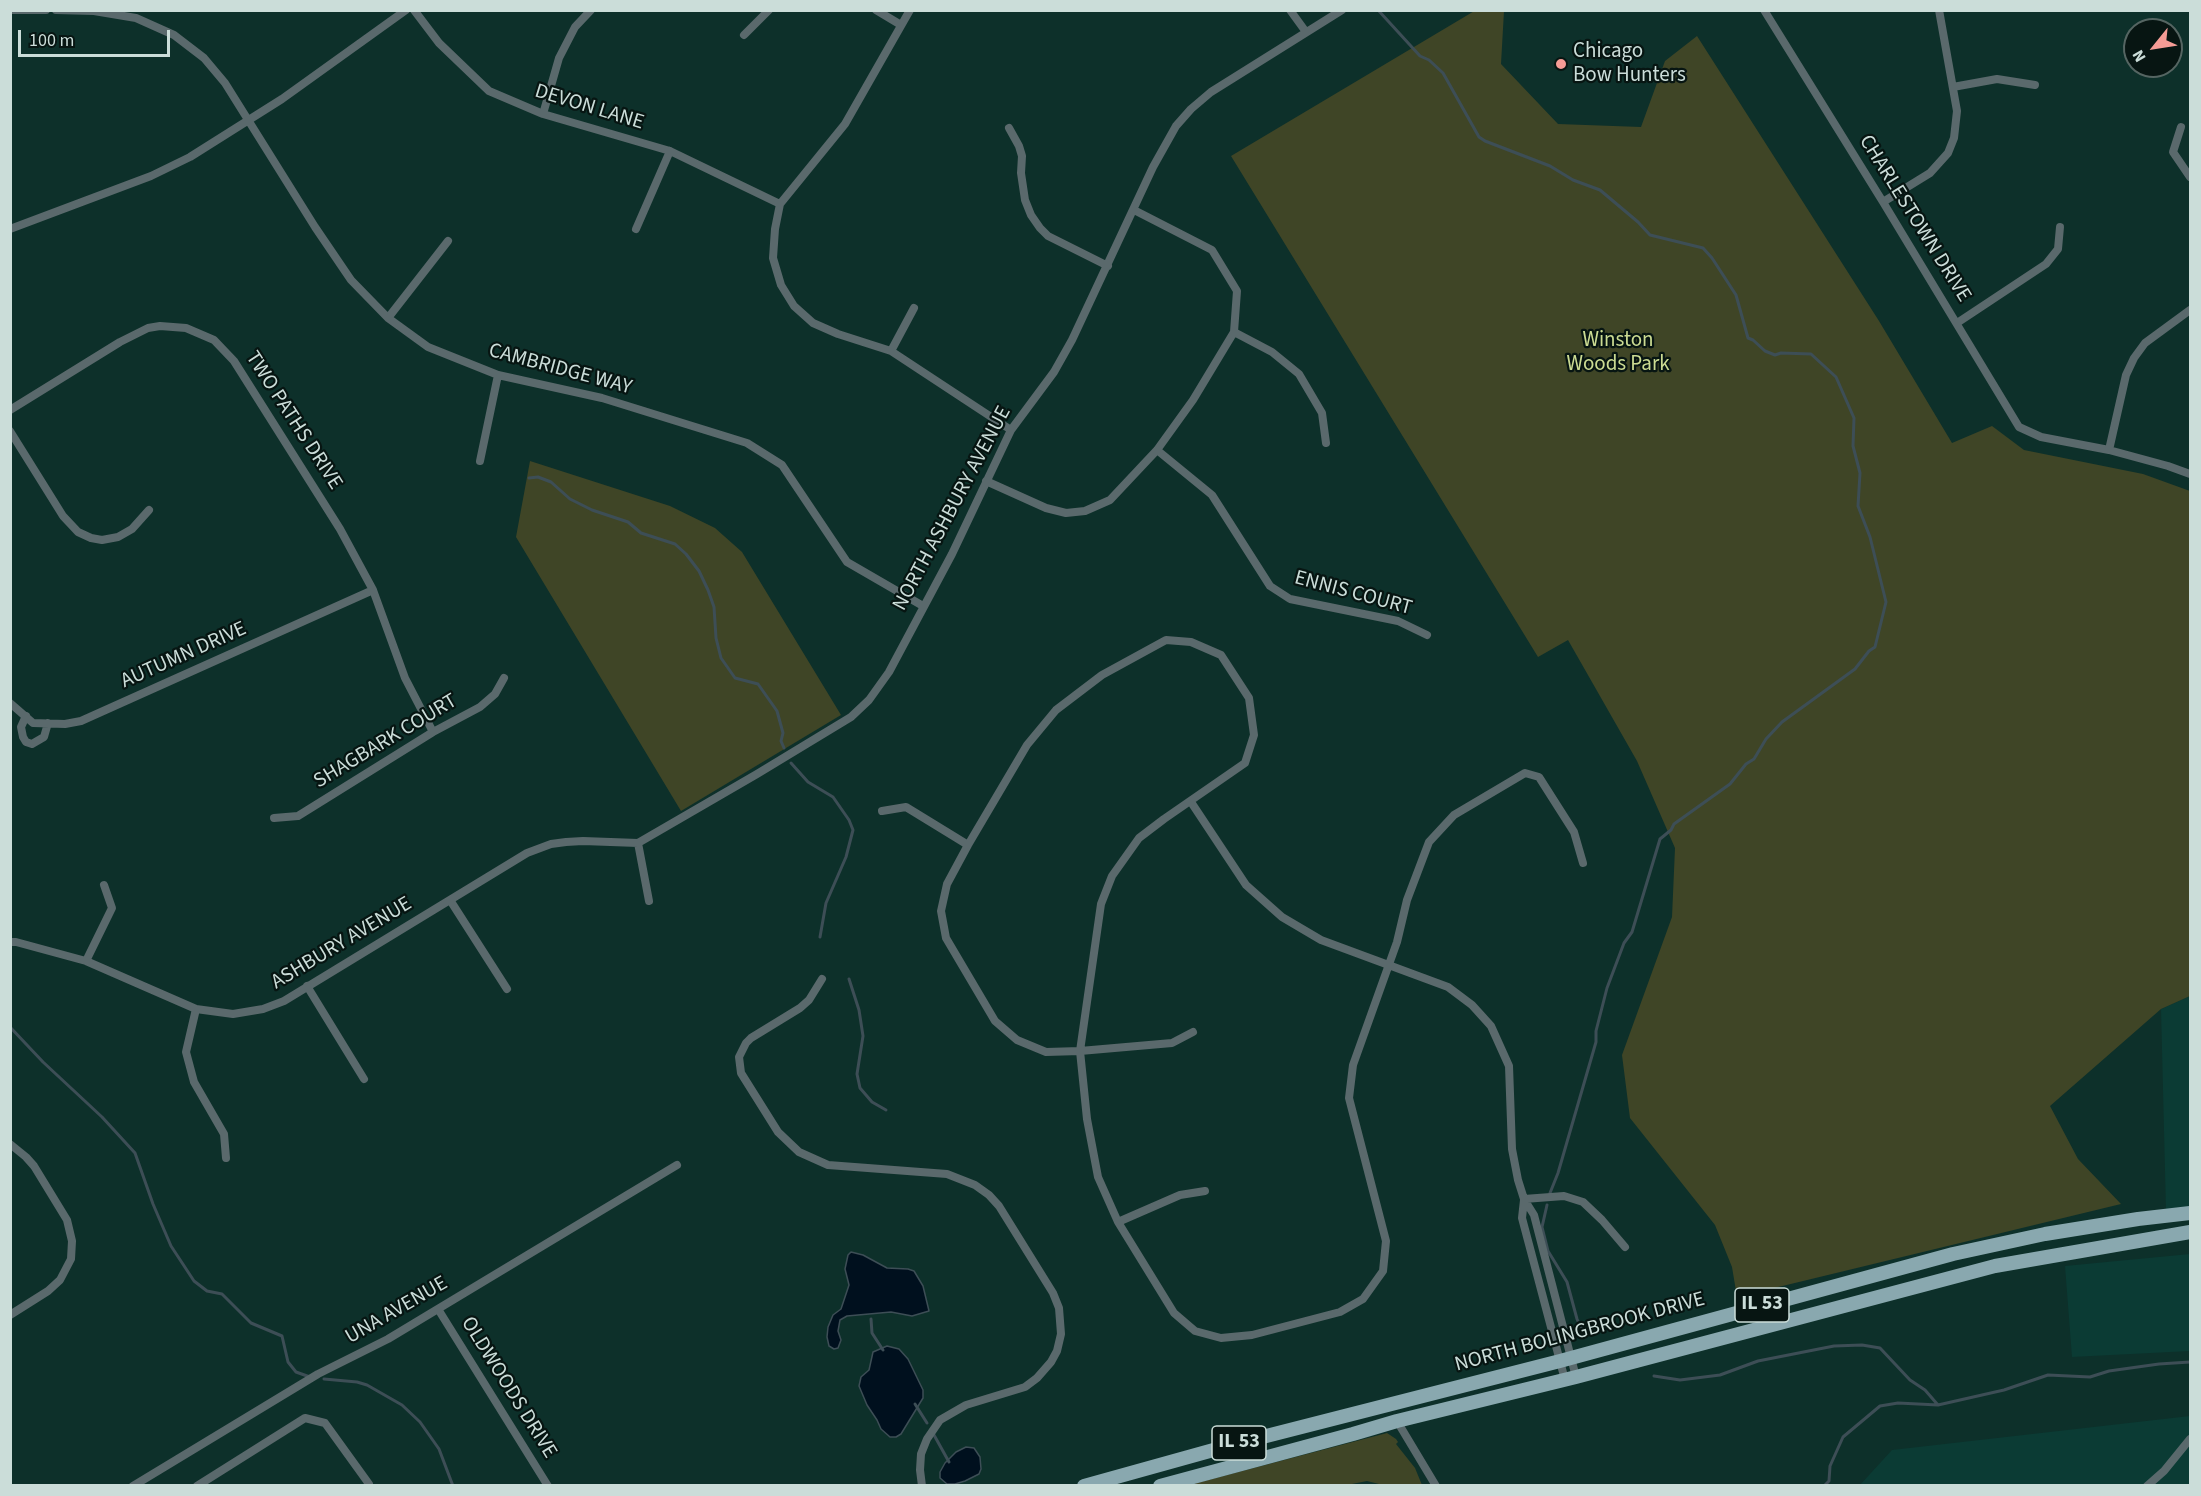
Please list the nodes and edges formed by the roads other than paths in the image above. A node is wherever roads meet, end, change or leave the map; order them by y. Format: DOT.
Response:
graph roads {
  1 [pos="11,10"];
  2 [pos="46,10"];
  3 [pos="56,10"];
  4 [pos="406,10"];
  5 [pos="414,10"];
  6 [pos="591,10"];
  7 [pos="770,10"];
  8 [pos="876,10"];
  9 [pos="910,10"];
  10 [pos="1290,10"];
  11 [pos="1342,10"];
  12 [pos="1764,10"];
  13 [pos="1939,10"];
  14 [pos="901,25"];
  15 [pos="1306,32"];
  16 [pos="744,35"];
  17 [pos="2035,85"];
  18 [pos="1953,87"];
  19 [pos="543,114"];
  20 [pos="250,120"];
  21 [pos="2181,127"];
  22 [pos="1009,128"];
  23 [pos="670,151"];
  24 [pos="2190,177"];
  25 [pos="1883,202"];
  26 [pos="780,204"];
  27 [pos="1134,210"];
  28 [pos="2060,227"];
  29 [pos="10,229"];
  30 [pos="636,229"];
  31 [pos="448,241"];
  32 [pos="1108,266"];
  33 [pos="914,308"];
  34 [pos="2190,310"];
  35 [pos="388,318"];
  36 [pos="1957,323"];
  37 [pos="1234,332"];
  38 [pos="891,351"];
  39 [pos="498,375"];
  40 [pos="10,410"];
  41 [pos="1011,430"];
  42 [pos="10,431"];
  43 [pos="1326,443"];
  44 [pos="1157,450"];
  45 [pos="2109,450"];
  46 [pos="480,461"];
  47 [pos="2190,474"];
  48 [pos="986,481"];
  49 [pos="149,510"];
  50 [pos="373,590"];
  51 [pos="924,606"];
  52 [pos="1427,635"];
  53 [pos="504,678"];
  54 [pos="10,703"];
  55 [pos="26,716"];
  56 [pos="48,723"];
  57 [pos="434,732"];
  58 [pos="1191,802"];
  59 [pos="882,811"];
  60 [pos="274,818"];
  61 [pos="638,843"];
  62 [pos="968,845"];
  63 [pos="1583,863"];
  64 [pos="104,885"];
  65 [pos="450,900"];
  66 [pos="649,901"];
  67 [pos="10,942"];
  68 [pos="86,961"];
  69 [pos="1388,966"];
  70 [pos="822,979"];
  71 [pos="308,986"];
  72 [pos="507,990"];
  73 [pos="196,1009"];
  74 [pos="1193,1032"];
  75 [pos="1080,1051"];
  76 [pos="364,1079"];
  77 [pos="10,1144"];
  78 [pos="226,1158"];
  79 [pos="677,1165"];
  80 [pos="1205,1191"];
  81 [pos="1524,1199"];
  82 [pos="2190,1213"];
  83 [pos="1118,1222"];
  84 [pos="2190,1233"];
  85 [pos="1625,1247"];
  86 [pos="438,1309"];
  87 [pos="10,1315"];
  88 [pos="1566,1360"];
  89 [pos="1571,1378"];
  90 [pos="1397,1421"];
  91 [pos="2190,1439"];
  92 [pos="133,1485"];
  93 [pos="197,1485"];
  94 [pos="367,1485"];
  95 [pos="548,1485"];
  96 [pos="922,1485"];
  97 [pos="1087,1485"];
  98 [pos="1160,1485"];
  99 [pos="1436,1485"];
  100 [pos="2147,1485"];
  1 -- 2 [label="street"];
  3 -- 20 [label="street, CAMBRIDGE WAY"];
  4 -- 20 [label="street"];
  5 -- 19 [label="street, DEVON LANE"];
  6 -- 19 [label="street"];
  7 -- 16 [label="street"];
  8 -- 14 [label="street"];
  9 -- 14 [label="street"];
  10 -- 15 [label="street"];
  11 -- 15 [label="street, NORTH ASHBURY AVENUE"];
  12 -- 25 [label="street, CHARLESTOWN DRIVE"];
  13 -- 18 [label="street"];
  14 -- 26 [label="street"];
  15 -- 27 [label="street, NORTH ASHBURY AVENUE"];
  17 -- 18 [label="street"];
  18 -- 25 [label="street"];
  19 -- 23 [label="street, DEVON LANE"];
  20 -- 29 [label="street"];
  20 -- 35 [label="street, CAMBRIDGE WAY"];
  21 -- 24 [label="street"];
  22 -- 32 [label="street"];
  23 -- 26 [label="street, DEVON LANE"];
  23 -- 30 [label="street"];
  25 -- 36 [label="street, CHARLESTOWN DRIVE"];
  26 -- 38 [label="street"];
  27 -- 32 [label="street, NORTH ASHBURY AVENUE"];
  27 -- 37 [label="street"];
  28 -- 36 [label="street"];
  31 -- 35 [label="street"];
  32 -- 41 [label="street, NORTH ASHBURY AVENUE"];
  33 -- 38 [label="street"];
  34 -- 45 [label="street"];
  35 -- 39 [label="street, CAMBRIDGE WAY"];
  36 -- 45 [label="street, CHARLESTOWN DRIVE"];
  37 -- 43 [label="street"];
  37 -- 44 [label="street"];
  38 -- 41 [label="street"];
  39 -- 46 [label="street"];
  39 -- 51 [label="street, CAMBRIDGE WAY"];
  40 -- 50 [label="street, TWO PATHS DRIVE"];
  41 -- 48 [label="street, NORTH ASHBURY AVENUE"];
  42 -- 49 [label="street"];
  44 -- 48 [label="street"];
  44 -- 52 [label="street, ENNIS COURT"];
  45 -- 47 [label="street"];
  48 -- 51 [label="street, NORTH ASHBURY AVENUE"];
  50 -- 56 [label="street, AUTUMN DRIVE"];
  50 -- 57 [label="street, TWO PATHS DRIVE"];
  51 -- 61 [label="street, NORTH ASHBURY AVENUE"];
  53 -- 57 [label="street, SHAGBARK COURT"];
  54 -- 55 [label="street, AUTUMN DRIVE"];
  55 -- 56 [label="street, AUTUMN DRIVE"];
  55 -- 56 [label="street"];
  57 -- 60 [label="street, SHAGBARK COURT"];
  58 -- 62 [label="street"];
  58 -- 69 [label="street"];
  58 -- 75 [label="street"];
  59 -- 62 [label="street"];
  61 -- 65 [label="street, ASHBURY AVENUE"];
  61 -- 66 [label="street"];
  62 -- 75 [label="street"];
  63 -- 69 [label="street"];
  64 -- 68 [label="street"];
  65 -- 71 [label="street, ASHBURY AVENUE"];
  65 -- 72 [label="street"];
  67 -- 68 [label="street, ASHBURY AVENUE"];
  68 -- 73 [label="street, ASHBURY AVENUE"];
  69 -- 81 [label="street"];
  69 -- 83 [label="street"];
  70 -- 96 [label="street"];
  71 -- 73 [label="street, ASHBURY AVENUE"];
  71 -- 76 [label="street"];
  73 -- 78 [label="street"];
  74 -- 75 [label="street"];
  75 -- 83 [label="street"];
  77 -- 87 [label="street"];
  79 -- 86 [label="street, UNA AVENUE"];
  80 -- 83 [label="street"];
  81 -- 85 [label="street"];
  81 -- 88 [label="street"];
  82 -- 88 [label="main road, NORTH BOLINGBROOK DRIVE / IL 53"];
  84 -- 89 [label="main road, NORTH BOLINGBROOK DRIVE / IL 53"];
  86 -- 92 [label="street, UNA AVENUE"];
  86 -- 95 [label="street, OLDWOODS DRIVE"];
  88 -- 89 [label="street"];
  88 -- 97 [label="main road, NORTH BOLINGBROOK DRIVE / IL 53"];
  89 -- 90 [label="main road, NORTH BOLINGBROOK DRIVE / IL 53"];
  90 -- 98 [label="main road, NORTH BOLINGBROOK DRIVE / IL 53"];
  90 -- 99 [label="street"];
  91 -- 100 [label="street"];
  93 -- 94 [label="street"];
}
